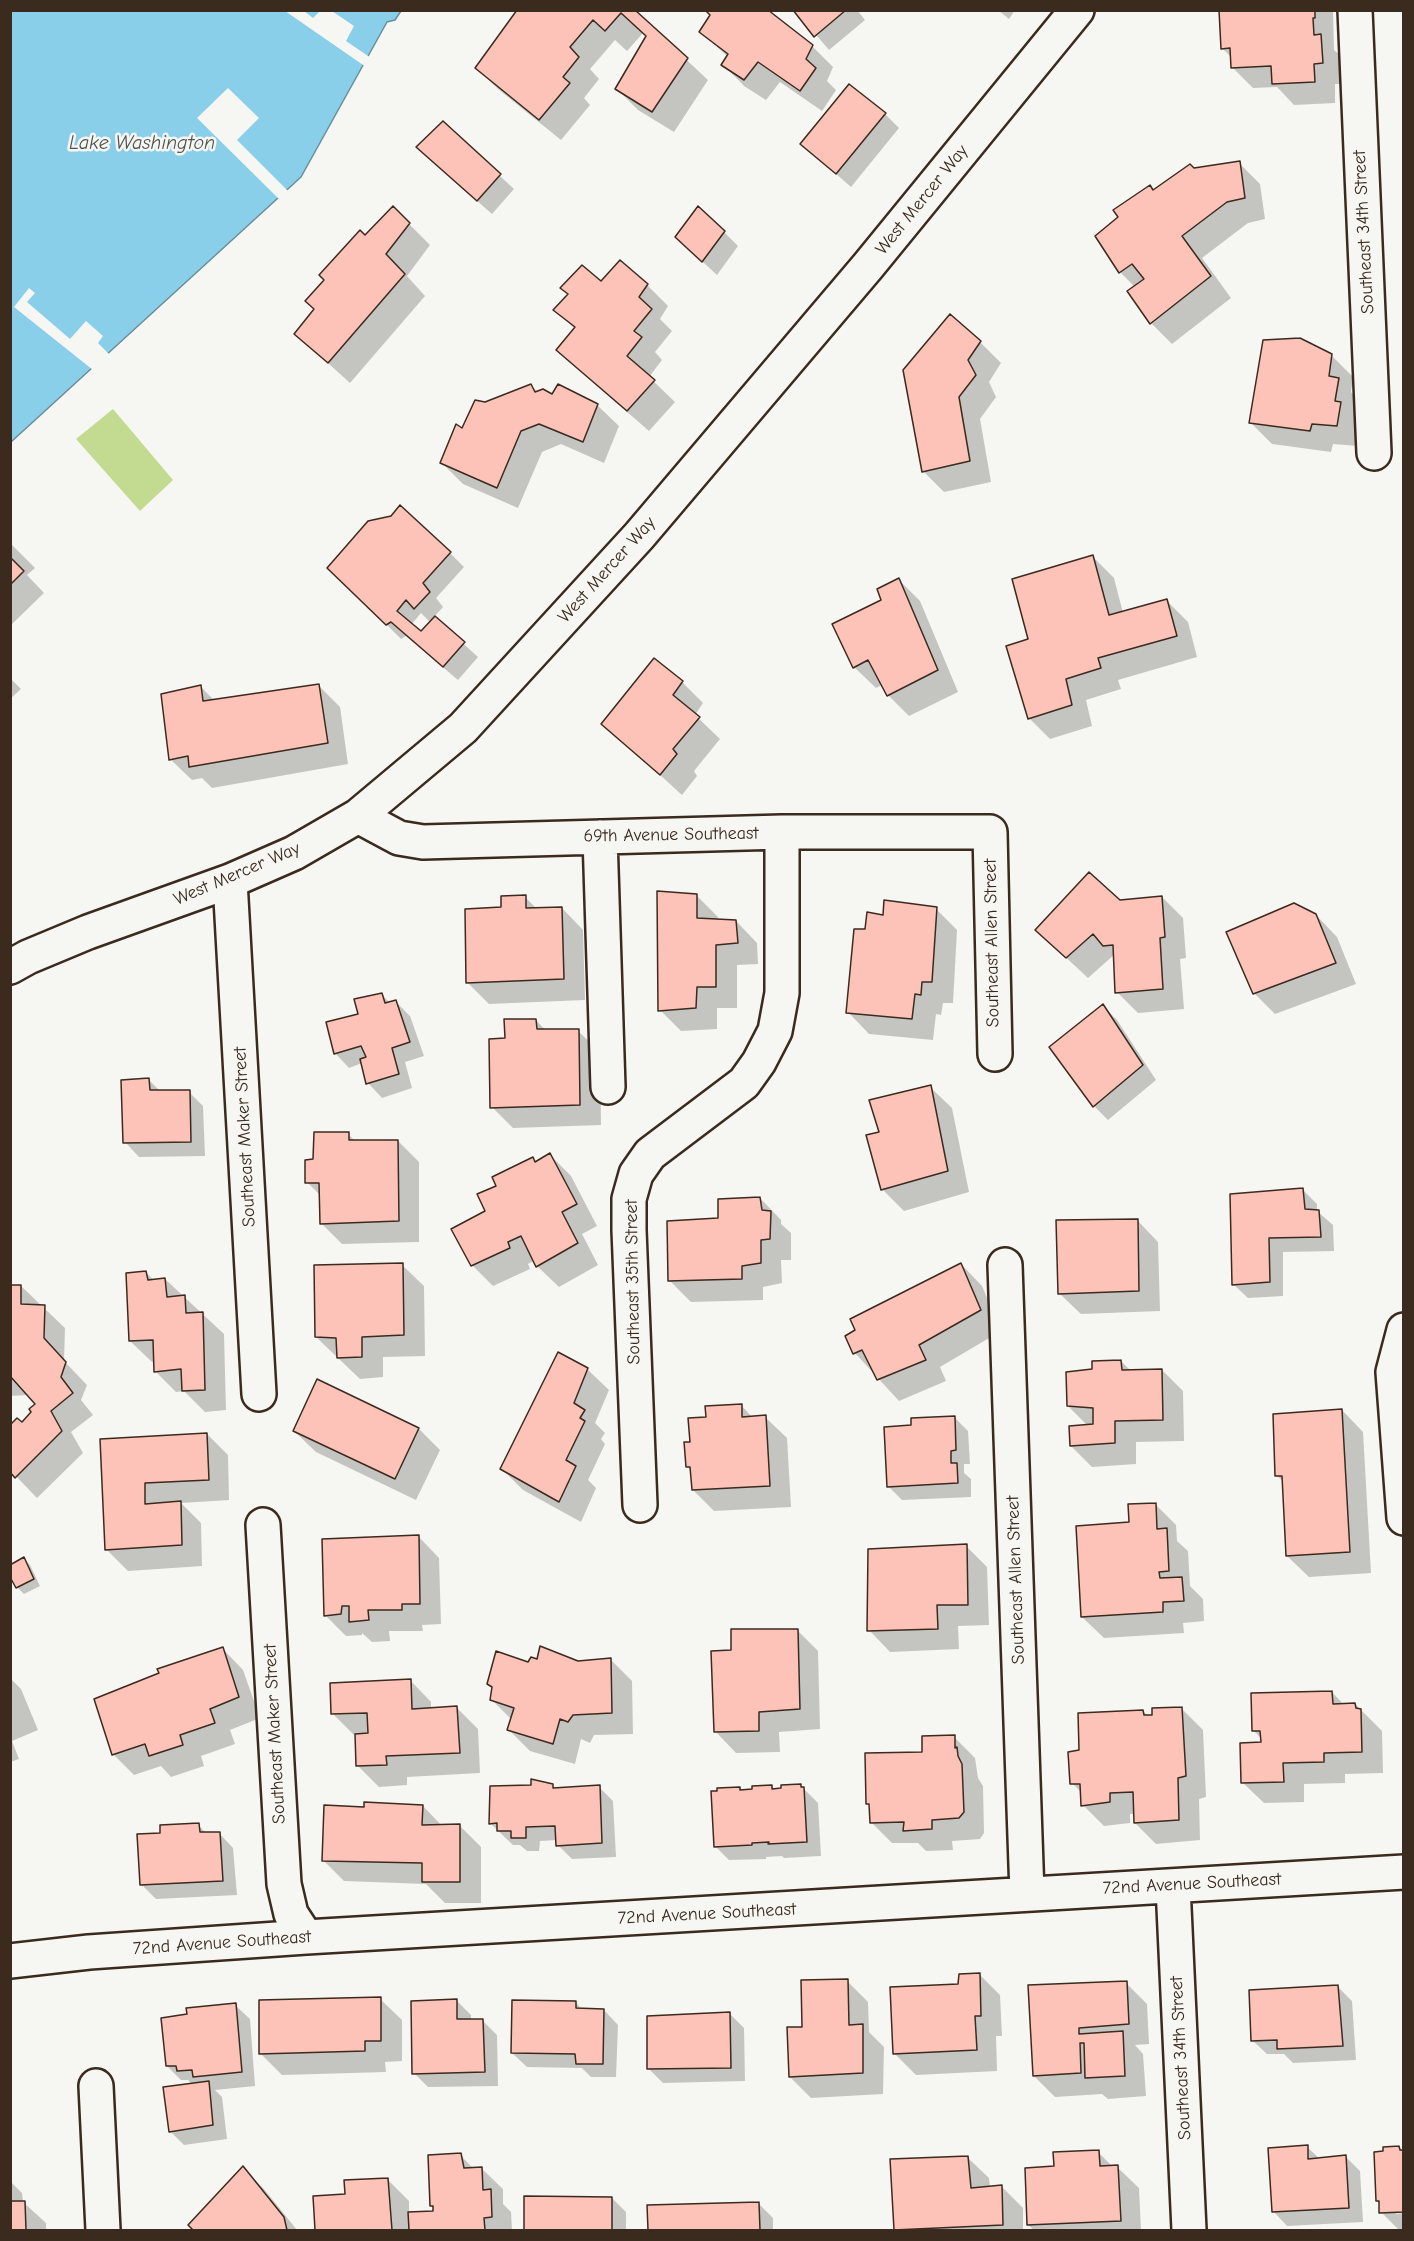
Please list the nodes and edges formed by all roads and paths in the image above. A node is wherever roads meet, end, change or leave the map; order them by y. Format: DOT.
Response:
graph roads {
  1 [pos="1077,10"];
  2 [pos="1355,10"];
  3 [pos="1374,453"];
  4 [pos="358,816"];
  5 [pos="782,832"];
  6 [pos="990,832"];
  7 [pos="600,837"];
  8 [pos="230,880"];
  9 [pos="10,967"];
  10 [pos="995,1054"];
  11 [pos="608,1087"];
  12 [pos="1005,1265"];
  13 [pos="1404,1330"];
  14 [pos="259,1394"];
  15 [pos="640,1505"];
  16 [pos="1404,1518"];
  17 [pos="262,1525"];
  18 [pos="1404,1872"];
  19 [pos="1173,1886"];
  20 [pos="1027,1894"];
  21 [pos="306,1937"];
  22 [pos="10,1961"];
  23 [pos="96,2086"];
  24 [pos="103,2230"];
  25 [pos="1189,2230"];
  1 -- 4 [label="street, West Mercer Way"];
  2 -- 3 [label="street, Southeast 34th Street"];
  4 -- 7 [label="street, 69th Avenue Southeast"];
  4 -- 8 [label="street, West Mercer Way"];
  5 -- 6 [label="street, 69th Avenue Southeast"];
  5 -- 7 [label="street, 69th Avenue Southeast"];
  5 -- 15 [label="street, Southeast 35th Street"];
  6 -- 10 [label="street, Southeast Allen Street"];
  7 -- 11 [label="street"];
  8 -- 9 [label="street, West Mercer Way"];
  8 -- 14 [label="street, Southeast Maker Street"];
  12 -- 20 [label="street, Southeast Allen Street"];
  13 -- 16 [label="street"];
  17 -- 21 [label="street, Southeast Maker Street"];
  18 -- 19 [label="street, 72nd Avenue Southeast"];
  19 -- 20 [label="street, 72nd Avenue Southeast"];
  19 -- 25 [label="street, Southeast 34th Street"];
  20 -- 21 [label="street, 72nd Avenue Southeast"];
  21 -- 22 [label="street, 72nd Avenue Southeast"];
  23 -- 24 [label="street"];
}
